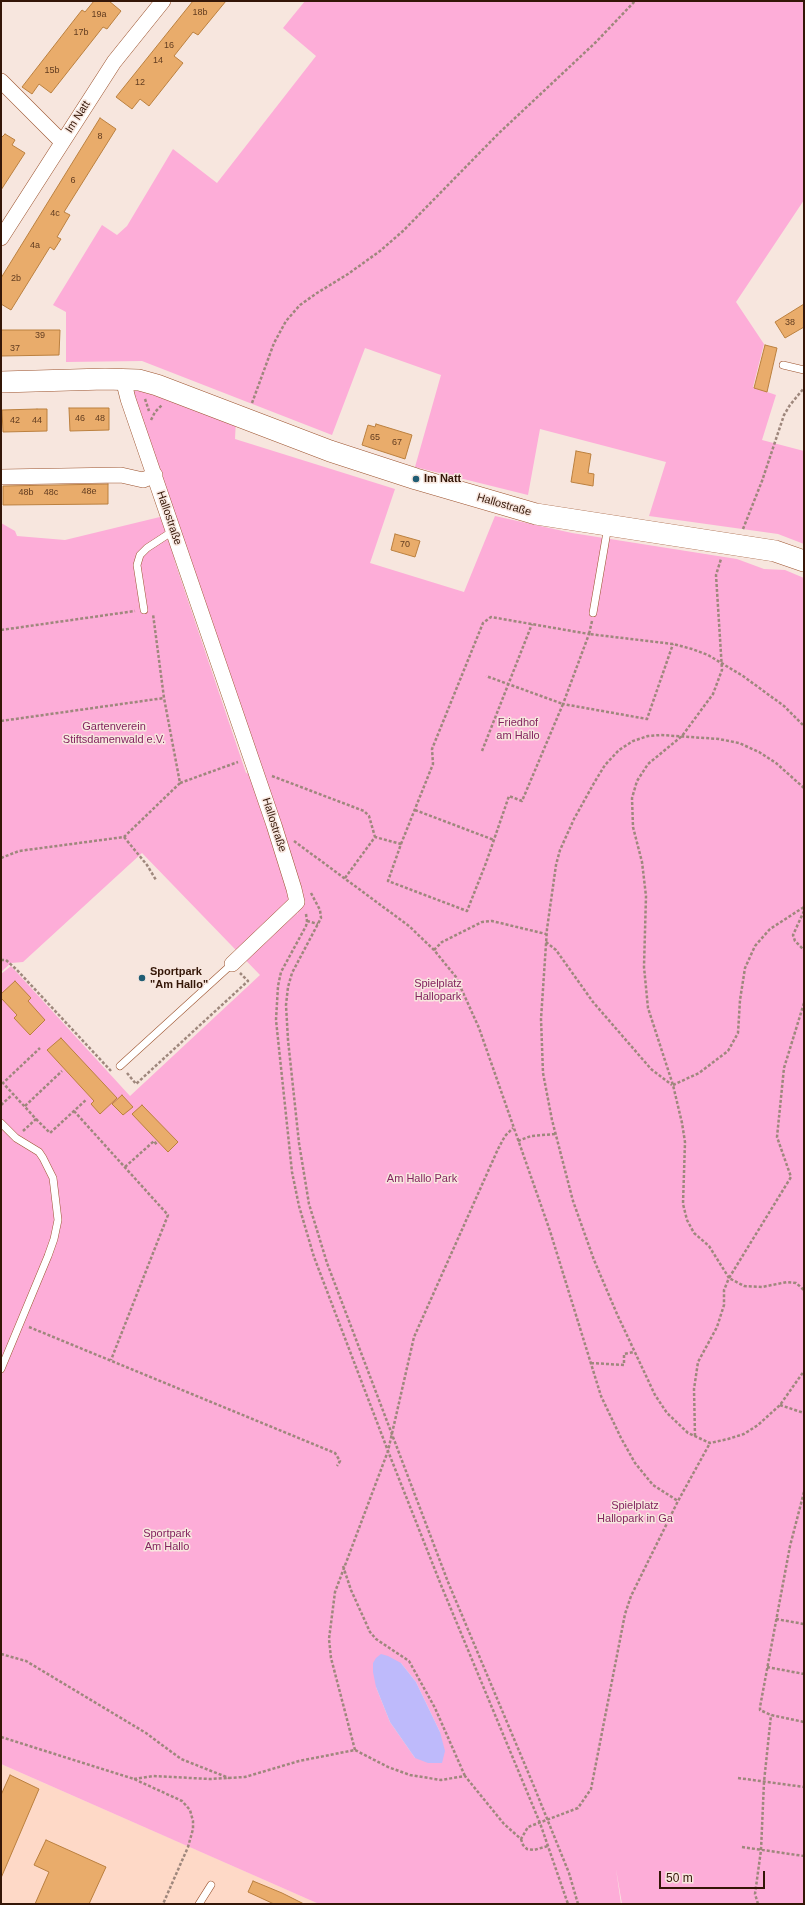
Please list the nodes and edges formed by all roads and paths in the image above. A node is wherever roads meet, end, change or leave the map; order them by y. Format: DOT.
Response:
graph roads {
  1 [pos="163,1"];
  2 [pos="636,1"];
  3 [pos="4,89"];
  4 [pos="62,142"];
  5 [pos="1,238"];
  6 [pos="783,366"];
  7 [pos="804,370"];
  8 [pos="123,379"];
  9 [pos="1,382"];
  10 [pos="804,388"];
  11 [pos="244,419"];
  12 [pos="155,475"];
  13 [pos="1,477"];
  14 [pos="608,525"];
  15 [pos="173,531"];
  16 [pos="739,535"];
  17 [pos="722,558"];
  18 [pos="804,561"];
  19 [pos="144,610"];
  20 [pos="593,613"];
  21 [pos="532,624"];
  22 [pos="1,630"];
  23 [pos="589,634"];
  24 [pos="673,644"];
  25 [pos="721,664"];
  26 [pos="486,676"];
  27 [pos="508,685"];
  28 [pos="164,698"];
  29 [pos="563,704"];
  30 [pos="1,721"];
  31 [pos="804,726"];
  32 [pos="682,736"];
  33 [pos="482,751"];
  34 [pos="251,758"];
  35 [pos="269,775"];
  36 [pos="180,783"];
  37 [pos="804,788"];
  38 [pos="415,810"];
  39 [pos="124,837"];
  40 [pos="289,837"];
  41 [pos="375,837"];
  42 [pos="494,840"];
  43 [pos="401,844"];
  44 [pos="1,858"];
  45 [pos="345,878"];
  46 [pos="156,880"];
  47 [pos="297,902"];
  48 [pos="804,907"];
  49 [pos="804,911"];
  50 [pos="308,921"];
  51 [pos="546,934"];
  52 [pos="546,942"];
  53 [pos="434,950"];
  54 [pos="804,950"];
  55 [pos="1,960"];
  56 [pos="232,964"];
  57 [pos="804,1003"];
  58 [pos="40,1048"];
  59 [pos="120,1066"];
  60 [pos="62,1071"];
  61 [pos="673,1085"];
  62 [pos="13,1094"];
  63 [pos="87,1099"];
  64 [pos="1,1105"];
  65 [pos="25,1106"];
  66 [pos="74,1111"];
  67 [pos="36,1118"];
  68 [pos="1,1123"];
  69 [pos="513,1128"];
  70 [pos="555,1134"];
  71 [pos="16,1138"];
  72 [pos="518,1141"];
  73 [pos="157,1145"];
  74 [pos="125,1167"];
  75 [pos="729,1278"];
  76 [pos="804,1290"];
  77 [pos="20,1323"];
  78 [pos="634,1352"];
  79 [pos="111,1360"];
  80 [pos="591,1363"];
  81 [pos="1,1369"];
  82 [pos="804,1371"];
  83 [pos="780,1405"];
  84 [pos="804,1413"];
  85 [pos="392,1435"];
  86 [pos="695,1436"];
  87 [pos="710,1443"];
  88 [pos="388,1451"];
  89 [pos="337,1466"];
  90 [pos="804,1493"];
  91 [pos="678,1501"];
  92 [pos="343,1566"];
  93 [pos="776,1619"];
  94 [pos="804,1624"];
  95 [pos="1,1654"];
  96 [pos="767,1667"];
  97 [pos="804,1674"];
  98 [pos="771,1715"];
  99 [pos="804,1722"];
  100 [pos="1,1738"];
  101 [pos="355,1750"];
  102 [pos="465,1776"];
  103 [pos="230,1778"];
  104 [pos="738,1778"];
  105 [pos="134,1779"];
  106 [pos="764,1782"];
  107 [pos="804,1787"];
  108 [pos="547,1820"];
  109 [pos="540,1823"];
  110 [pos="520,1839"];
  111 [pos="548,1846"];
  112 [pos="742,1847"];
  113 [pos="761,1850"];
  114 [pos="804,1856"];
  115 [pos="211,1885"];
  116 [pos="163,1904"];
  117 [pos="199,1904"];
  118 [pos="568,1904"];
  119 [pos="578,1904"];
  120 [pos="758,1904"];
  1 -- 4 [label="street, Im Natt"];
  2 -- 11 [label="path"];
  3 -- 4 [label="street"];
  4 -- 5 [label="street, Im Natt"];
  6 -- 7 [label="lane"];
  8 -- 9 [label="main road, Hallostraße"];
  8 -- 11 [label="main road, Hallostraße"];
  8 -- 12 [label="street, Hallostraße"];
  10 -- 16 [label="path"];
  11 -- 14 [label="main road, Hallostraße"];
  12 -- 13 [label="street"];
  12 -- 15 [label="street, Hallostraße"];
  14 -- 18 [label="main road, Hallostraße"];
  14 -- 20 [label="lane"];
  15 -- 19 [label="lane"];
  15 -- 34 [label="street, Hallostraße"];
  17 -- 25 [label="path"];
  19 -- 22 [label="path"];
  19 -- 28 [label="path"];
  20 -- 23 [label="path"];
  21 -- 23 [label="path"];
  21 -- 27 [label="path"];
  21 -- 38 [label="path"];
  23 -- 24 [label="path"];
  23 -- 29 [label="path"];
  24 -- 25 [label="path"];
  24 -- 29 [label="path"];
  25 -- 31 [label="path"];
  25 -- 32 [label="path"];
  26 -- 27 [label="path"];
  27 -- 29 [label="path"];
  27 -- 33 [label="path"];
  28 -- 30 [label="path"];
  28 -- 36 [label="path"];
  29 -- 42 [label="path"];
  32 -- 37 [label="path"];
  32 -- 51 [label="path"];
  32 -- 61 [label="path"];
  34 -- 36 [label="path"];
  34 -- 47 [label="street, Hallostraße"];
  35 -- 41 [label="path"];
  36 -- 39 [label="path"];
  38 -- 42 [label="path"];
  38 -- 43 [label="path"];
  39 -- 44 [label="path"];
  39 -- 46 [label="path"];
  40 -- 45 [label="path"];
  41 -- 43 [label="path"];
  41 -- 45 [label="path"];
  42 -- 43 [label="path"];
  45 -- 53 [label="path"];
  47 -- 50 [label="path"];
  47 -- 56 [label="street"];
  48 -- 61 [label="path"];
  49 -- 54 [label="path"];
  50 -- 85 [label="path"];
  50 -- 88 [label="path"];
  51 -- 52 [label="path"];
  51 -- 53 [label="path"];
  52 -- 61 [label="path"];
  52 -- 70 [label="path"];
  53 -- 69 [label="path"];
  55 -- 59 [label="path"];
  56 -- 59 [label="lane"];
  56 -- 59 [label="path"];
  57 -- 75 [label="path"];
  58 -- 62 [label="path"];
  60 -- 65 [label="path"];
  61 -- 75 [label="path"];
  62 -- 64 [label="path"];
  62 -- 65 [label="path"];
  63 -- 66 [label="path"];
  65 -- 67 [label="path"];
  66 -- 67 [label="path"];
  66 -- 74 [label="path"];
  67 -- 71 [label="path"];
  68 -- 71 [label="lane"];
  69 -- 72 [label="path"];
  69 -- 85 [label="path"];
  70 -- 72 [label="path"];
  70 -- 78 [label="path"];
  71 -- 77 [label="lane"];
  72 -- 80 [label="path"];
  73 -- 74 [label="path"];
  74 -- 79 [label="path"];
  75 -- 76 [label="path"];
  75 -- 86 [label="path"];
  77 -- 79 [label="path"];
  77 -- 81 [label="lane"];
  78 -- 80 [label="path"];
  78 -- 86 [label="path"];
  79 -- 89 [label="path"];
  80 -- 91 [label="path"];
  82 -- 83 [label="path"];
  83 -- 84 [label="path"];
  83 -- 87 [label="path"];
  85 -- 88 [label="path"];
  85 -- 108 [label="path"];
  86 -- 87 [label="path"];
  87 -- 91 [label="path"];
  88 -- 92 [label="path"];
  88 -- 109 [label="path"];
  90 -- 93 [label="path"];
  91 -- 108 [label="path"];
  92 -- 101 [label="path"];
  92 -- 102 [label="path"];
  93 -- 94 [label="path"];
  93 -- 96 [label="path"];
  95 -- 103 [label="path"];
  96 -- 97 [label="path"];
  96 -- 98 [label="path"];
  98 -- 99 [label="path"];
  98 -- 106 [label="path"];
  100 -- 105 [label="path"];
  101 -- 102 [label="path"];
  101 -- 103 [label="path"];
  102 -- 110 [label="path"];
  103 -- 105 [label="path"];
  104 -- 106 [label="path"];
  105 -- 116 [label="path"];
  106 -- 107 [label="path"];
  106 -- 113 [label="path"];
  108 -- 109 [label="path"];
  108 -- 119 [label="path"];
  109 -- 110 [label="path"];
  109 -- 111 [label="path"];
  110 -- 111 [label="path"];
  111 -- 118 [label="path"];
  112 -- 113 [label="path"];
  113 -- 114 [label="path"];
  113 -- 120 [label="path"];
  115 -- 117 [label="lane"];
}
